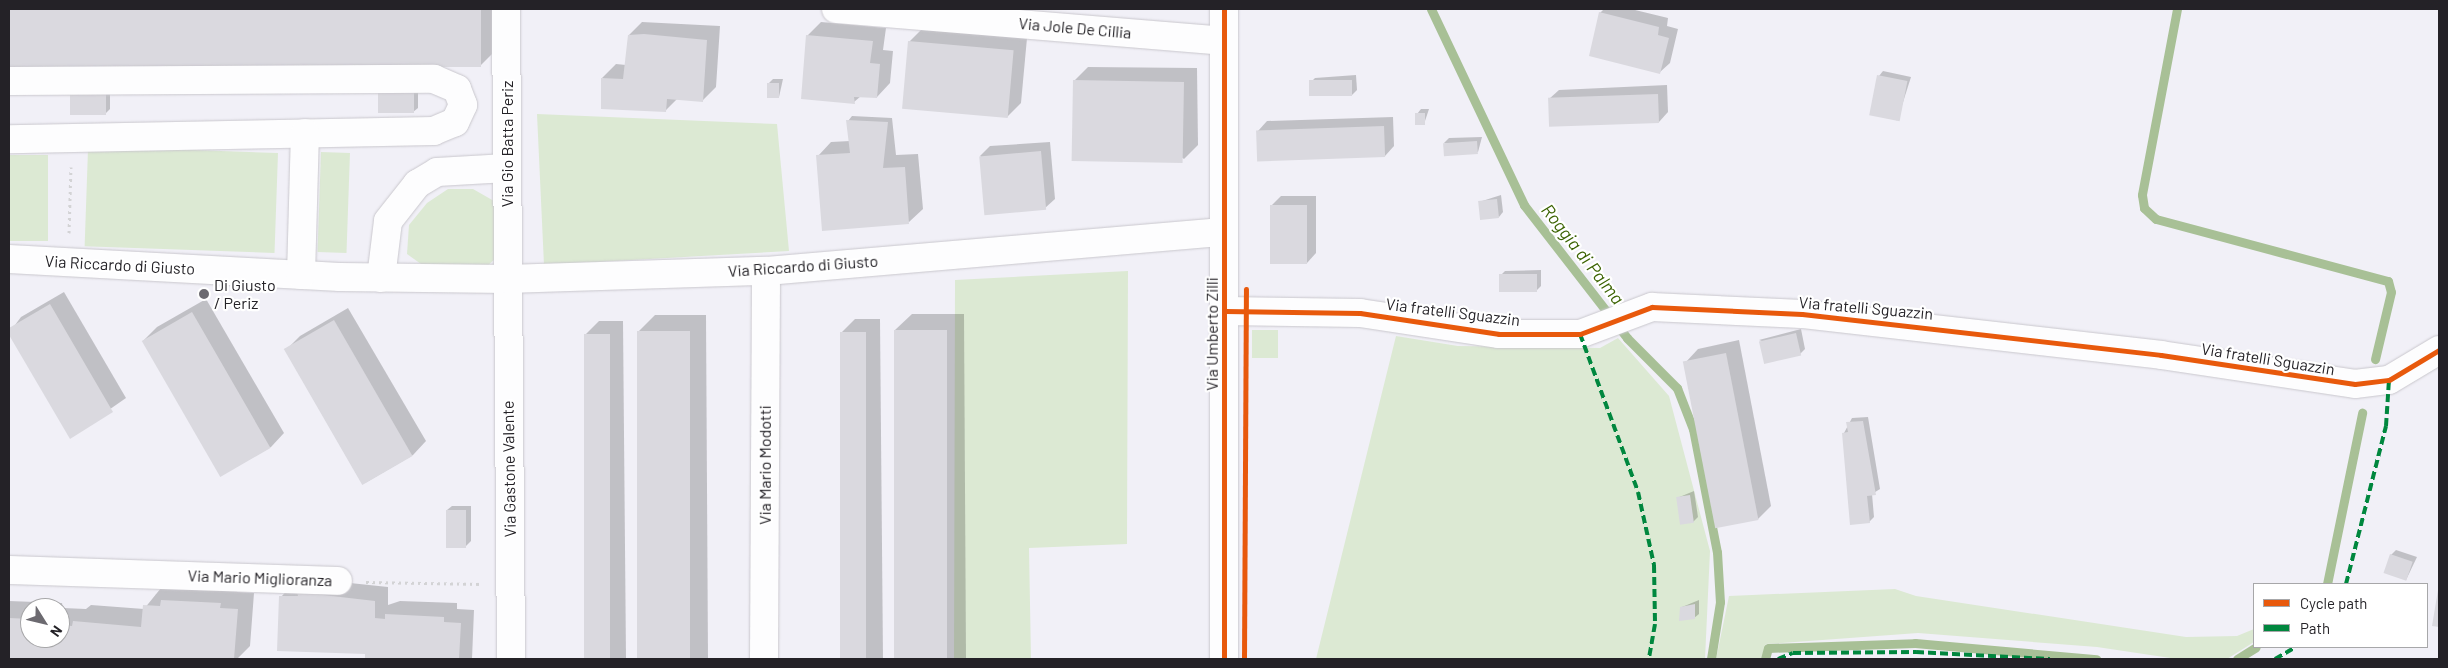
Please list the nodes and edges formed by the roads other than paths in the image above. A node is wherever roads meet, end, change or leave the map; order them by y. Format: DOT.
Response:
graph roads {
  1 [pos="506,9"];
  2 [pos="836,9"];
  3 [pos="1224,9"];
  4 [pos="1224,41"];
  5 [pos="9,81"];
  6 [pos="305,133"];
  7 [pos="9,138"];
  8 [pos="507,168"];
  9 [pos="1224,232"];
  10 [pos="9,259"];
  11 [pos="766,271"];
  12 [pos="301,275"];
  13 [pos="381,278"];
  14 [pos="507,278"];
  15 [pos="1224,311"];
  16 [pos="2439,350"];
  17 [pos="9,570"];
  18 [pos="338,581"];
  19 [pos="511,659"];
  20 [pos="764,659"];
  21 [pos="1224,659"];
  1 -- 8 [label="street, Via Gio Batta Periz"];
  2 -- 4 [label="street, Via Jole De Cillia"];
  3 -- 4 [label="street, Via Umberto Zilli"];
  4 -- 9 [label="street, Via Umberto Zilli"];
  5 -- 6 [label="street"];
  6 -- 7 [label="street"];
  6 -- 12 [label="street"];
  8 -- 13 [label="street"];
  8 -- 14 [label="street, Via Gio Batta Periz"];
  9 -- 11 [label="street, Via Riccardo di Giusto"];
  9 -- 15 [label="street, Via Umberto Zilli"];
  10 -- 12 [label="street, Via Riccardo di Giusto"];
  11 -- 14 [label="street, Via Riccardo di Giusto"];
  11 -- 20 [label="street, Via Mario Modotti"];
  12 -- 13 [label="street, Via Riccardo di Giusto"];
  13 -- 14 [label="street, Via Riccardo di Giusto"];
  14 -- 19 [label="street, Via Gastone Valente"];
  15 -- 16 [label="street, Via fratelli Sguazzin"];
  15 -- 21 [label="street, Via Umberto Zilli"];
  17 -- 18 [label="street, Via Mario Miglioranza"];
}
